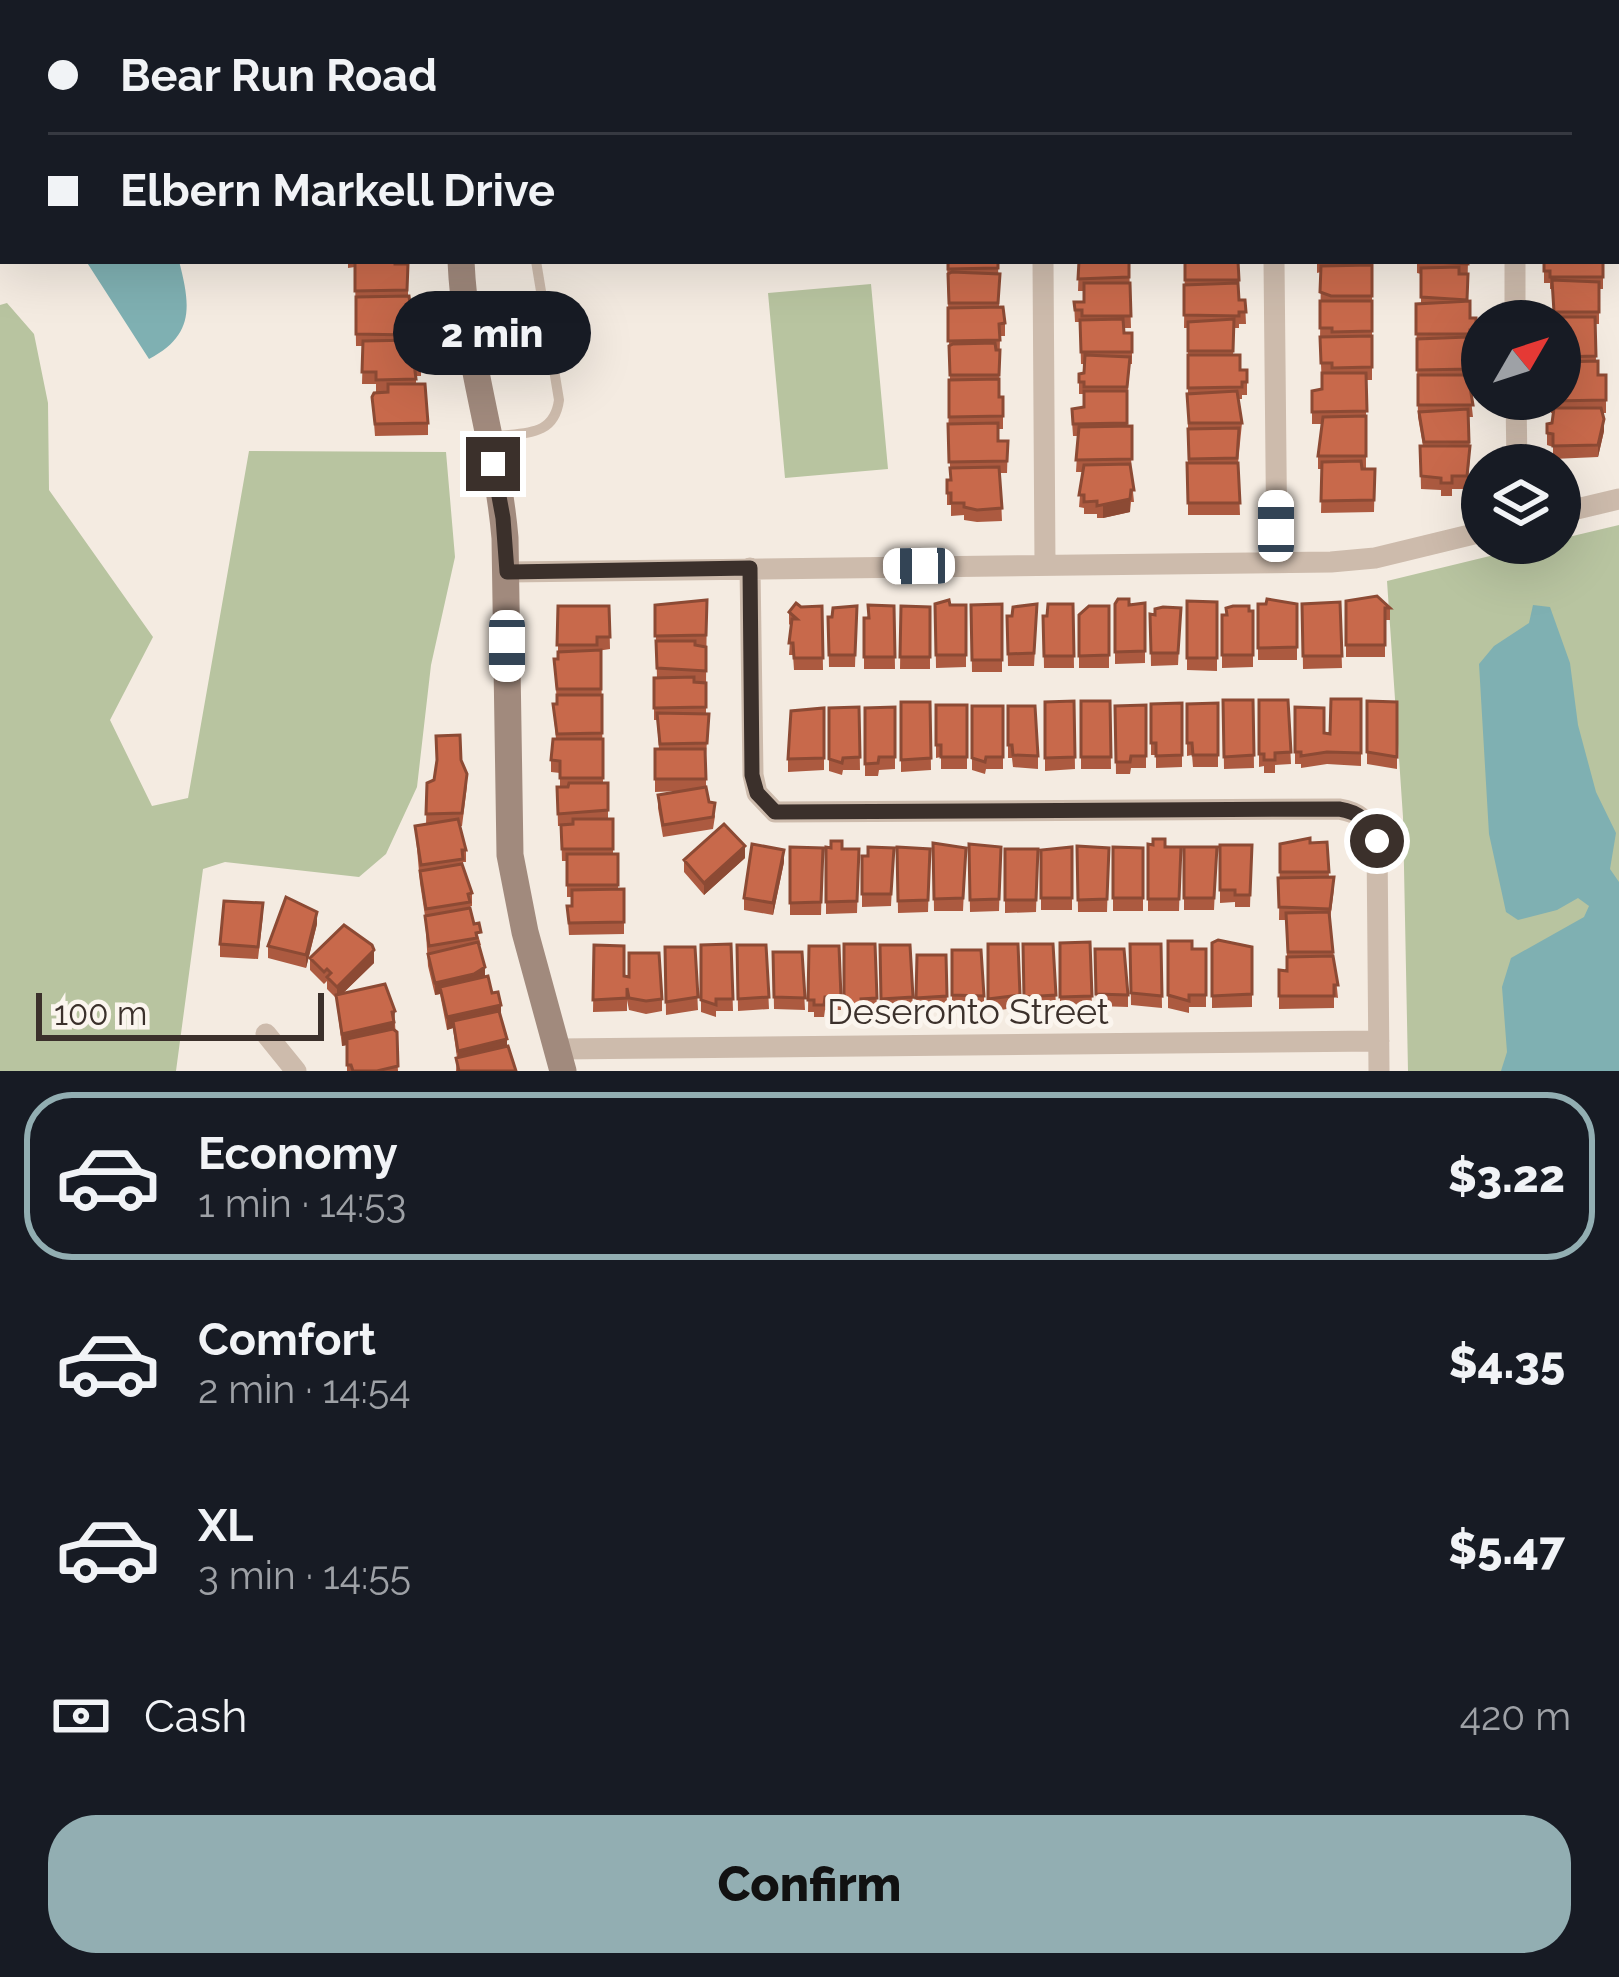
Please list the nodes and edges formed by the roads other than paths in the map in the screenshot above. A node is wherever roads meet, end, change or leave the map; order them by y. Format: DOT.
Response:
graph roads {
  1 [pos="461,264"];
  2 [pos="537,264"];
  3 [pos="1043,264"];
  4 [pos="1274,264"];
  5 [pos="1514,264"];
  6 [pos="1515,300"];
  7 [pos="488,438"];
  8 [pos="1619,499"];
  9 [pos="1581,508"];
  10 [pos="1461,537"];
  11 [pos="1277,562"];
  12 [pos="1045,565"];
  13 [pos="750,568"];
  14 [pos="507,572"];
  15 [pos="266,1034"];
  16 [pos="1378,1041"];
  17 [pos="561,1060"];
  18 [pos="296,1071"];
  19 [pos="1379,1071"];
  1 -- 7 [label="street"];
  2 -- 7 [label="lane"];
  3 -- 12 [label="street"];
  4 -- 11 [label="street"];
  5 -- 6 [label="street"];
  7 -- 14 [label="street"];
  8 -- 9 [label="street"];
  10 -- 11 [label="street"];
  11 -- 12 [label="street"];
  12 -- 13 [label="street"];
  13 -- 14 [label="street"];
  13 -- 16 [label="street"];
  14 -- 17 [label="street"];
  15 -- 18 [label="street"];
  16 -- 17 [label="street, Deseronto Street"];
  16 -- 19 [label="street"];
}
